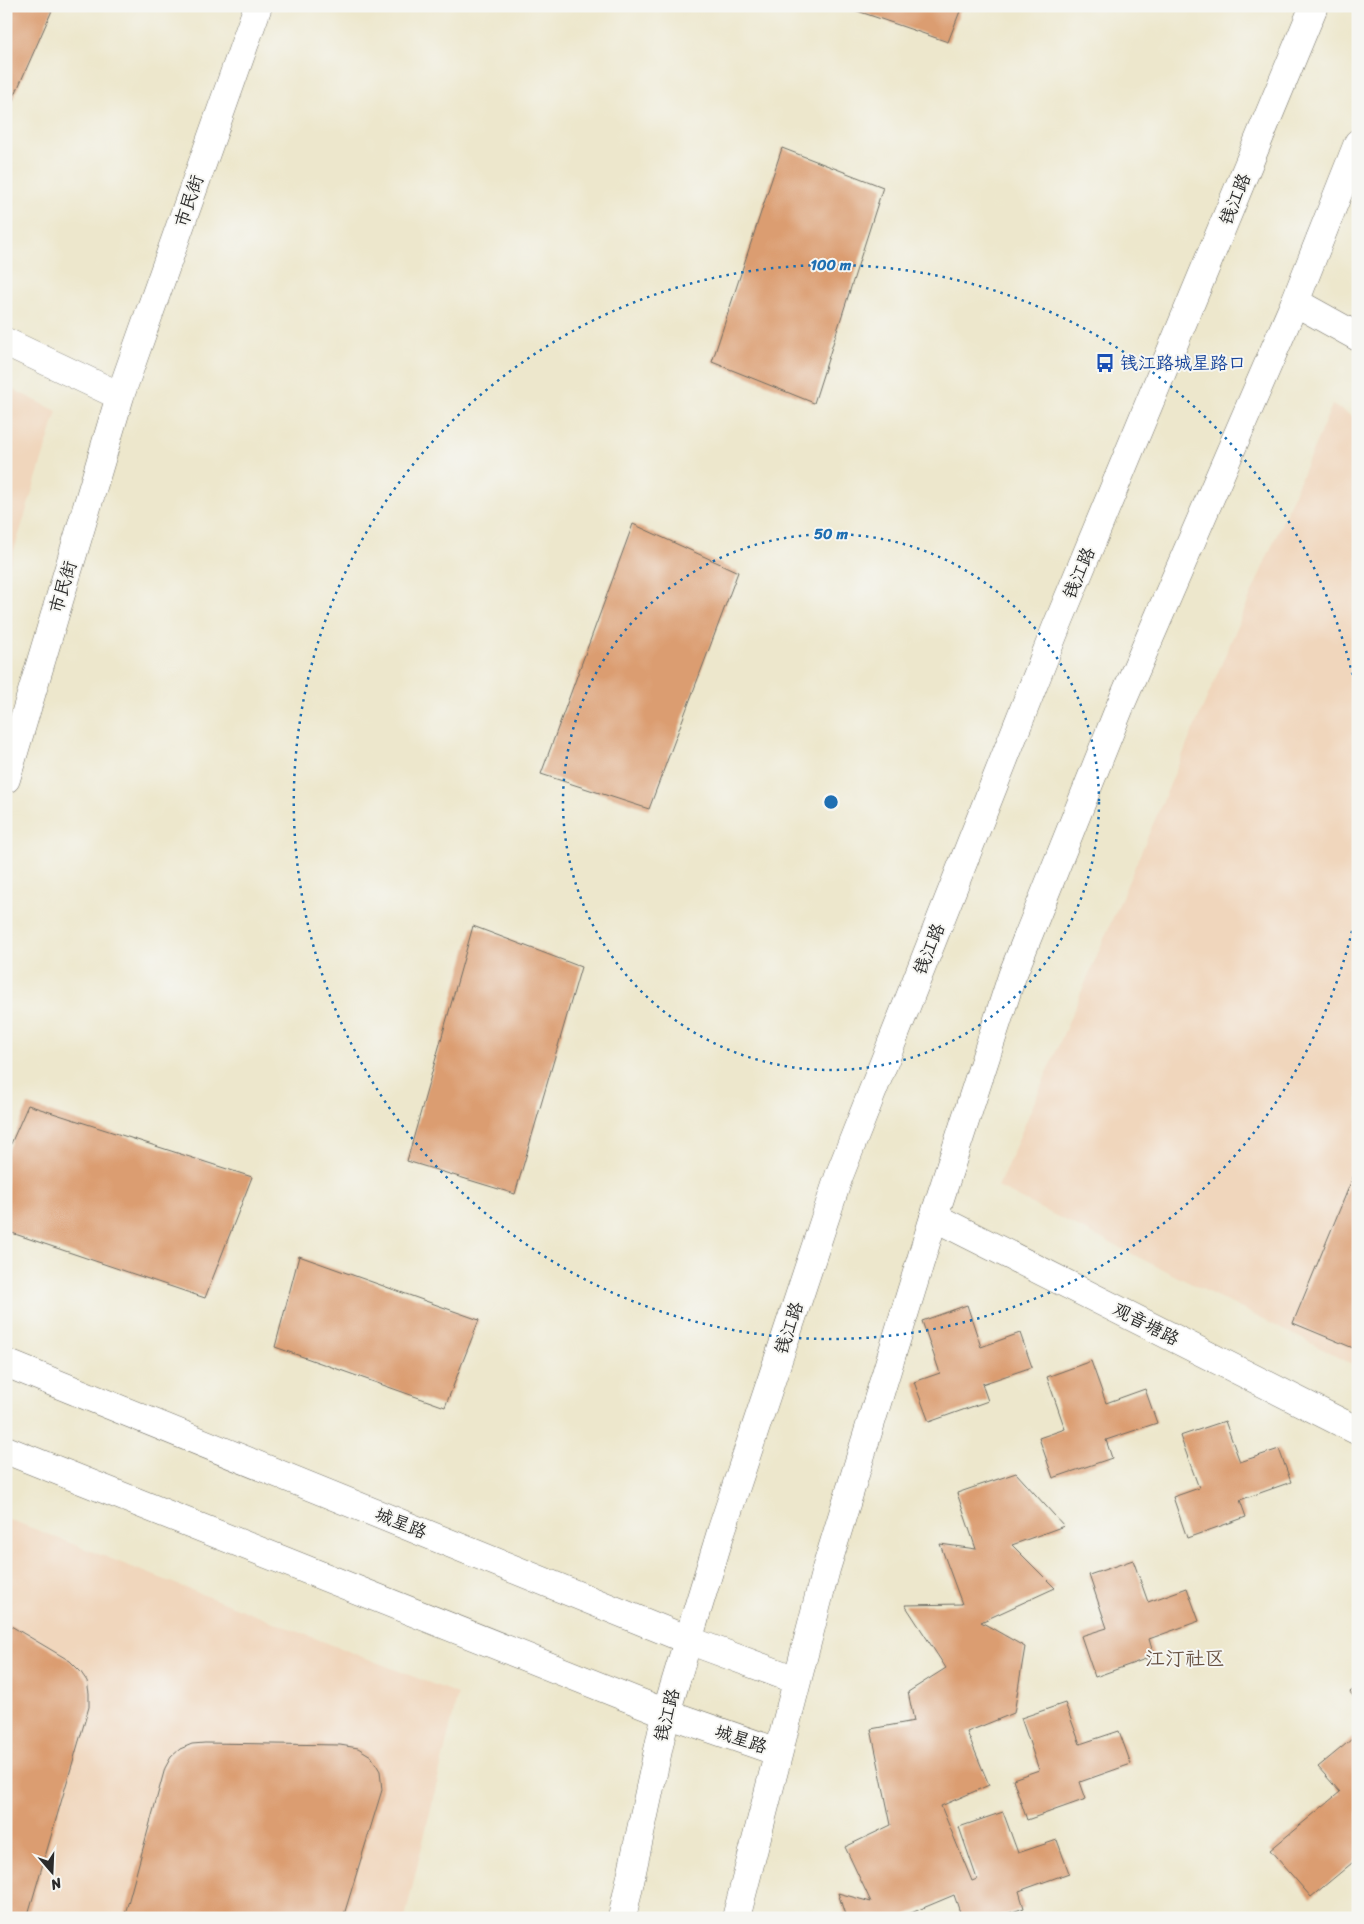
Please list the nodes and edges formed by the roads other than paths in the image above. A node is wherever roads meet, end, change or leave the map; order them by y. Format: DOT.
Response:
graph roads {
  1 [pos="258,6"];
  2 [pos="1314,6"];
  3 [pos="1358,143"];
  4 [pos="1295,302"];
  5 [pos="1358,337"];
  6 [pos="6,342"];
  7 [pos="120,396"];
  8 [pos="6,779"];
  9 [pos="934,1217"];
  10 [pos="6,1363"];
  11 [pos="1358,1431"];
  12 [pos="6,1450"];
  13 [pos="688,1640"];
  14 [pos="796,1680"];
  15 [pos="666,1713"];
  16 [pos="778,1752"];
  17 [pos="622,1918"];
  18 [pos="736,1918"];
  1 -- 7 [label="main road, 市民街"];
  2 -- 13 [label="main road, 钱江路"];
  3 -- 4 [label="main road"];
  4 -- 5 [label="main road"];
  4 -- 9 [label="main road"];
  6 -- 7 [label="main road"];
  7 -- 8 [label="main road, 市民街"];
  9 -- 11 [label="main road, 观音塘路"];
  9 -- 14 [label="main road"];
  10 -- 13 [label="main road, 城星路"];
  12 -- 15 [label="main road, 城星路"];
  13 -- 14 [label="main road, 城星路"];
  13 -- 15 [label="main road, 钱江路"];
  14 -- 16 [label="main road"];
  15 -- 16 [label="main road, 城星路"];
  15 -- 17 [label="main road, 钱江路"];
  16 -- 18 [label="main road"];
}
